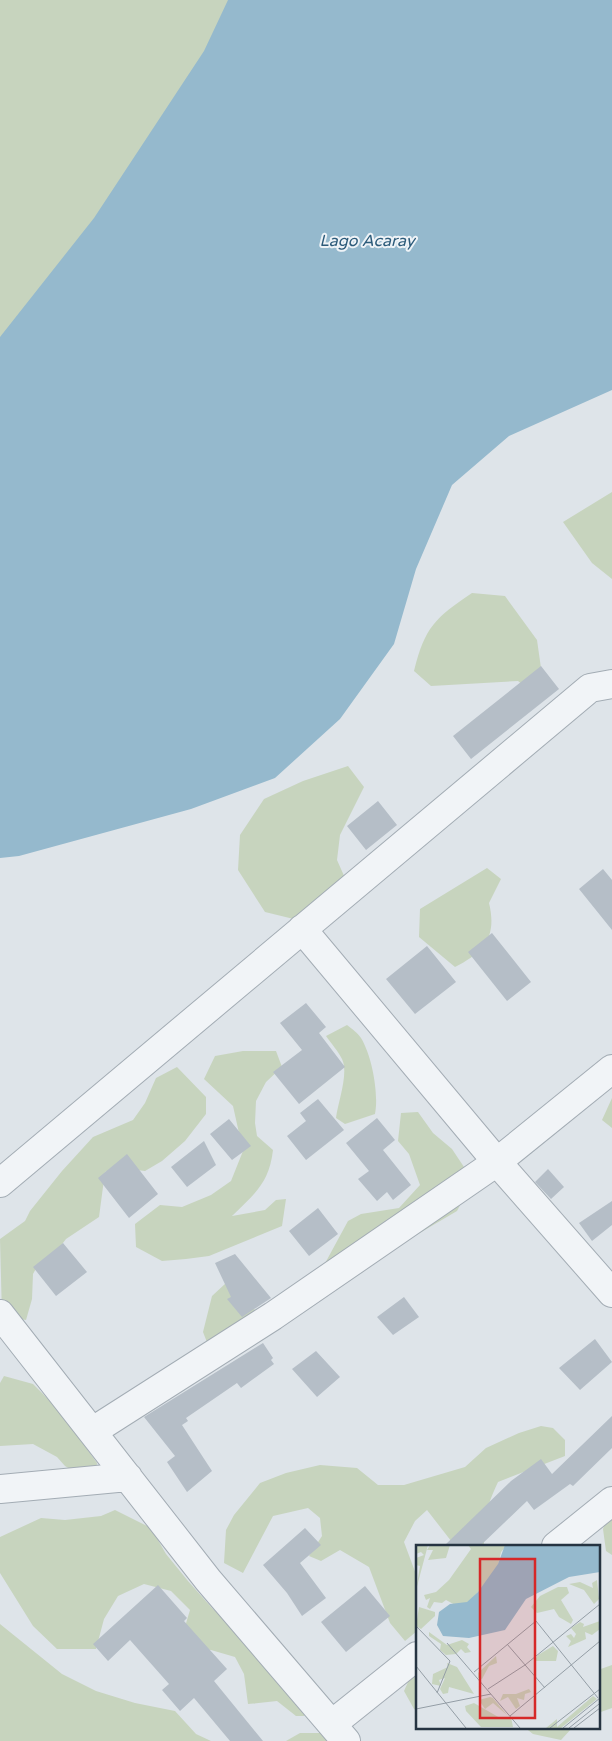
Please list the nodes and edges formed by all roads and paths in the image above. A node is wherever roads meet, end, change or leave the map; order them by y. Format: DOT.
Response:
graph roads {
  1 [pos="612,684"];
  2 [pos="302,929"];
  3 [pos="612,1069"];
  4 [pos="497,1162"];
  5 [pos="0,1183"];
  6 [pos="612,1293"];
  7 [pos="0,1314"];
  8 [pos="94,1432"];
  9 [pos="128,1477"];
  10 [pos="0,1489"];
  11 [pos="612,1501"];
  12 [pos="557,1545"];
  13 [pos="416,1657"];
  14 [pos="339,1732"];
  1 -- 2 [label="street"];
  2 -- 4 [label="street"];
  2 -- 5 [label="street"];
  3 -- 4 [label="street"];
  4 -- 6 [label="street"];
  4 -- 8 [label="street"];
  7 -- 8 [label="street"];
  8 -- 9 [label="street"];
  9 -- 10 [label="street"];
  9 -- 14 [label="street"];
  11 -- 12 [label="street"];
  13 -- 14 [label="street"];
}
